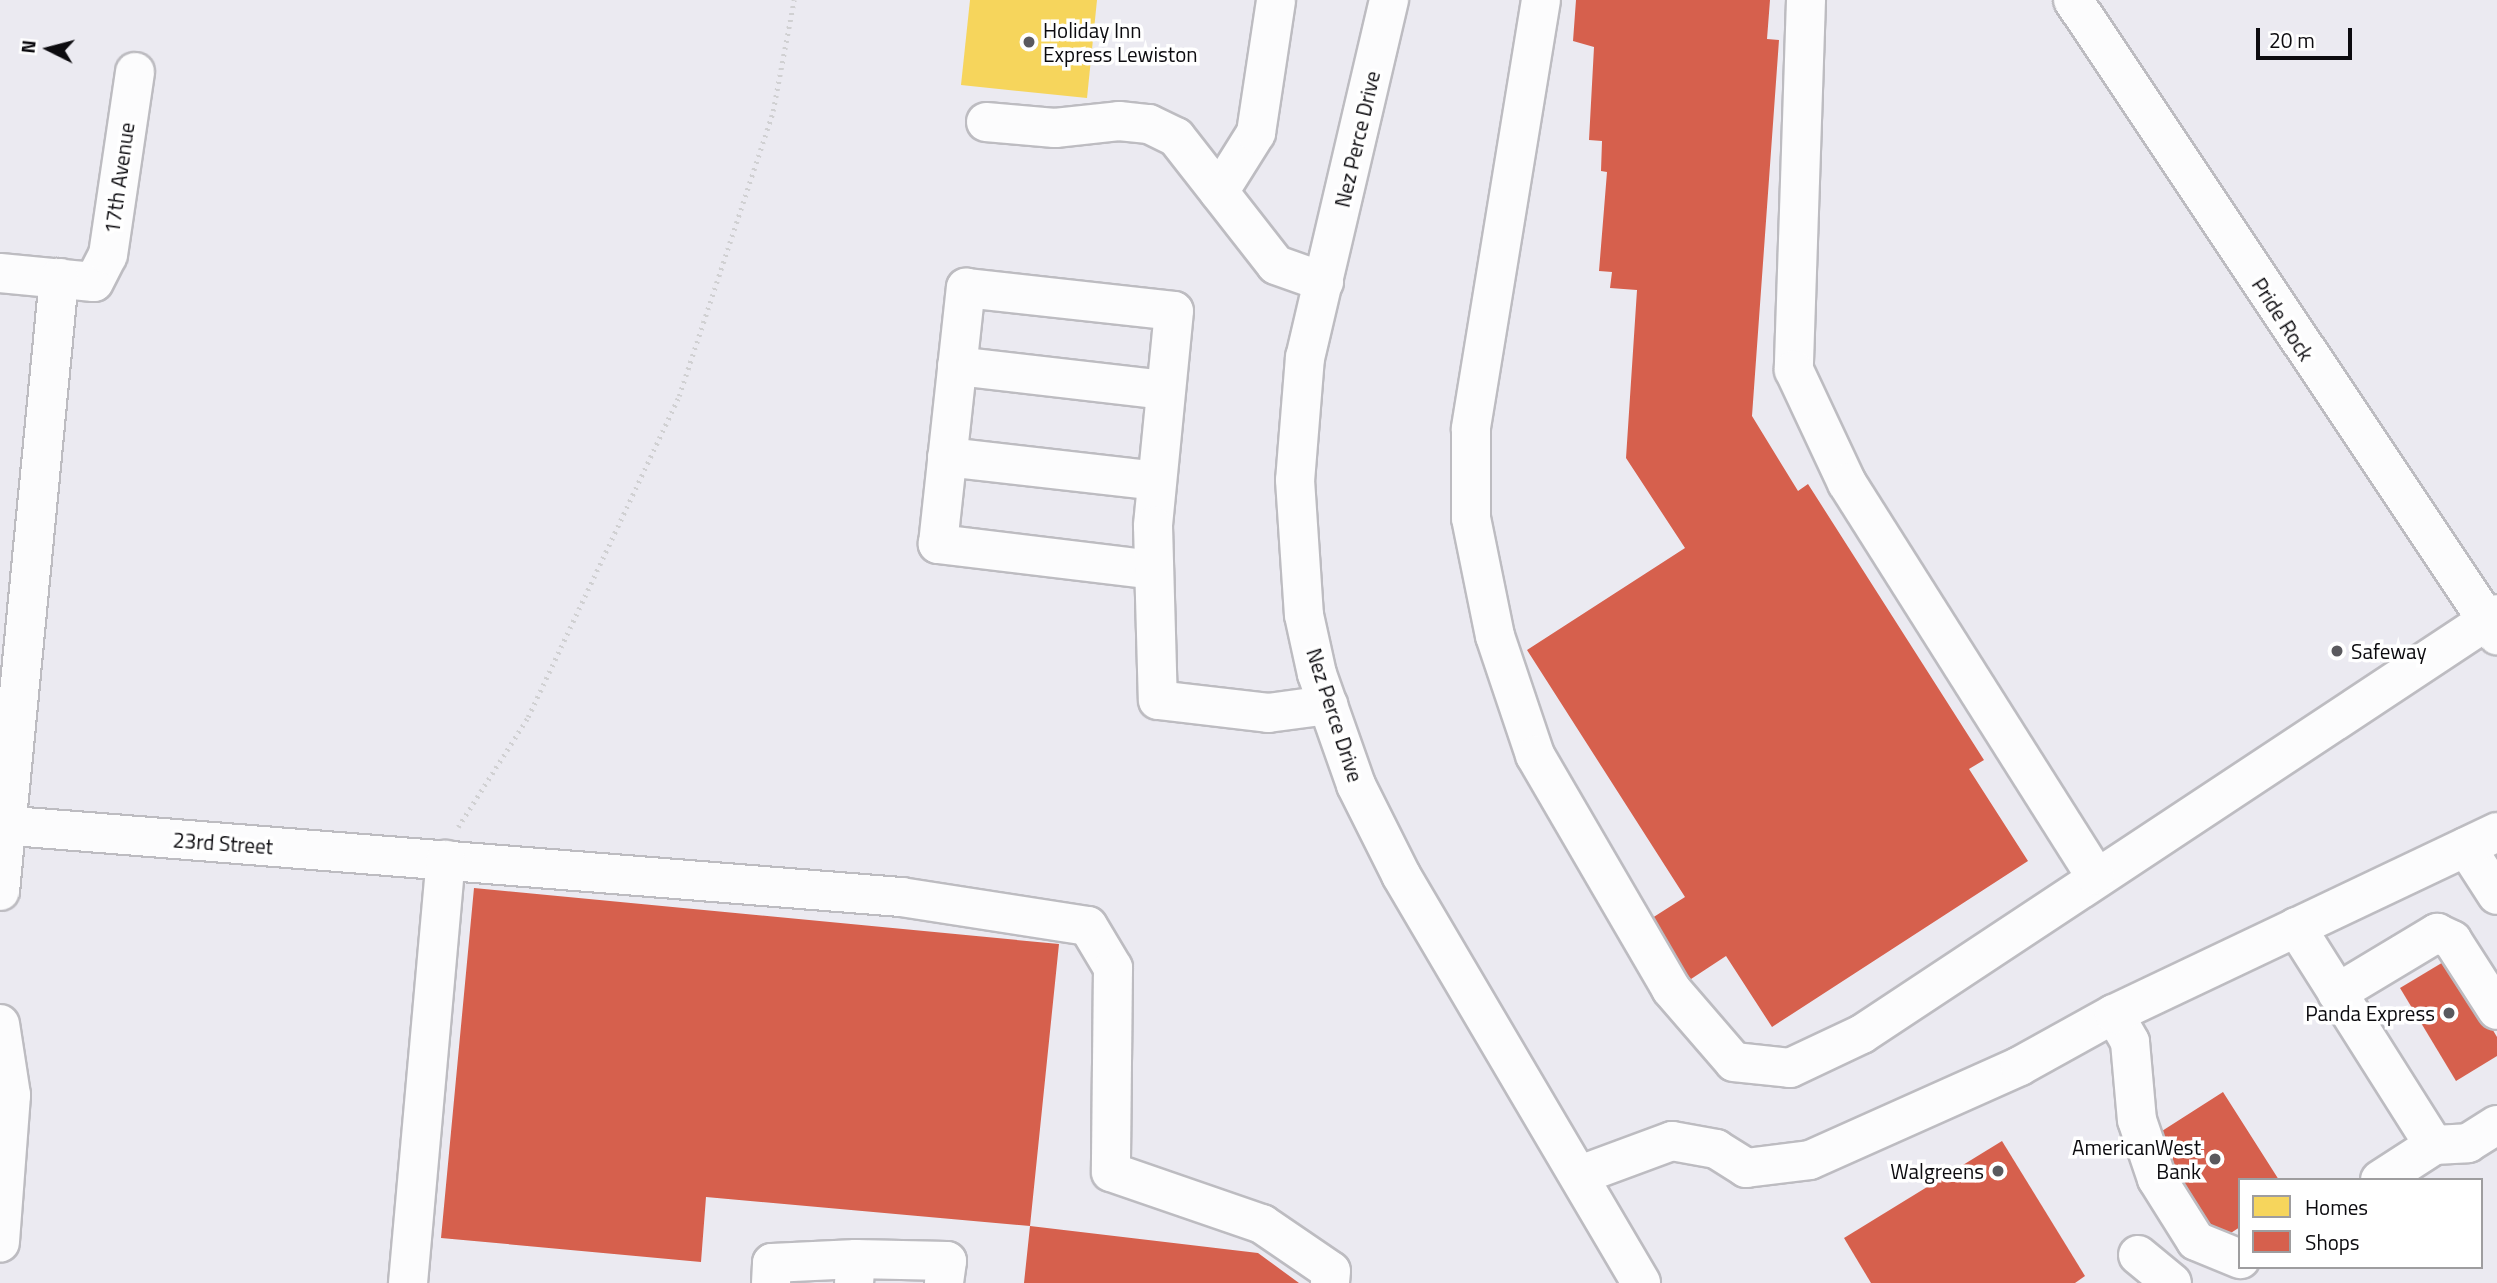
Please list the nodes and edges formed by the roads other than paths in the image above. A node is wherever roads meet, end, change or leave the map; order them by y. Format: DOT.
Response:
graph roads {
  1 [pos="1276,0"];
  2 [pos="1389,0"];
  3 [pos="1541,0"];
  4 [pos="1806,0"];
  5 [pos="2073,0"];
  6 [pos="135,72"];
  7 [pos="986,122"];
  8 [pos="1219,192"];
  9 [pos="0,273"];
  10 [pos="76,280"];
  11 [pos="1324,282"];
  12 [pos="957,366"];
  13 [pos="1166,390"];
  14 [pos="947,457"];
  15 [pos="1157,481"];
  16 [pos="1154,570"];
  17 [pos="2493,624"];
  18 [pos="1328,705"];
  19 [pos="3,826"];
  20 [pos="2481,839"];
  21 [pos="446,860"];
  22 [pos="2095,874"];
  23 [pos="0,891"];
  24 [pos="2497,894"];
  25 [pos="2296,928"];
  26 [pos="2337,993"];
  27 [pos="2497,1010"];
  28 [pos="2114,1014"];
  29 [pos="0,1024"];
  30 [pos="2497,1125"];
  31 [pos="2434,1145"];
  32 [pos="1580,1175"];
  33 [pos="2383,1178"];
  34 [pos="0,1243"];
  35 [pos="2138,1255"];
  36 [pos="2238,1258"];
  37 [pos="855,1271"];
  38 [pos="408,1283"];
  39 [pos="771,1283"];
  40 [pos="944,1283"];
  41 [pos="1330,1283"];
  42 [pos="1641,1283"];
  43 [pos="2172,1283"];
  1 -- 8 [label="street"];
  2 -- 11 [label="street, Nez Perce Drive"];
  3 -- 22 [label="street"];
  4 -- 22 [label="street"];
  5 -- 17 [label="street, Pride Rock"];
  6 -- 10 [label="street, 17th Avenue"];
  7 -- 8 [label="street"];
  8 -- 11 [label="street"];
  9 -- 10 [label="street"];
  10 -- 19 [label="street, 17th Avenue"];
  11 -- 18 [label="street, Nez Perce Drive"];
  12 -- 13 [label="street"];
  12 -- 13 [label="street"];
  12 -- 14 [label="street"];
  13 -- 15 [label="street"];
  14 -- 15 [label="street"];
  14 -- 16 [label="street"];
  15 -- 16 [label="street"];
  16 -- 18 [label="street"];
  17 -- 22 [label="street"];
  18 -- 32 [label="street, Nez Perce Drive"];
  19 -- 21 [label="street, 23rd Street"];
  19 -- 23 [label="street, 17th Avenue"];
  20 -- 24 [label="street"];
  20 -- 25 [label="street"];
  21 -- 38 [label="street"];
  21 -- 41 [label="street, 23rd Street"];
  25 -- 26 [label="street"];
  25 -- 28 [label="street"];
  26 -- 27 [label="street"];
  26 -- 31 [label="street"];
  28 -- 32 [label="street"];
  28 -- 36 [label="street"];
  29 -- 34 [label="street"];
  30 -- 31 [label="street"];
  31 -- 33 [label="street"];
  32 -- 42 [label="street, Nez Perce Drive"];
  35 -- 43 [label="street"];
  37 -- 39 [label="street"];
  37 -- 40 [label="street"];
}
